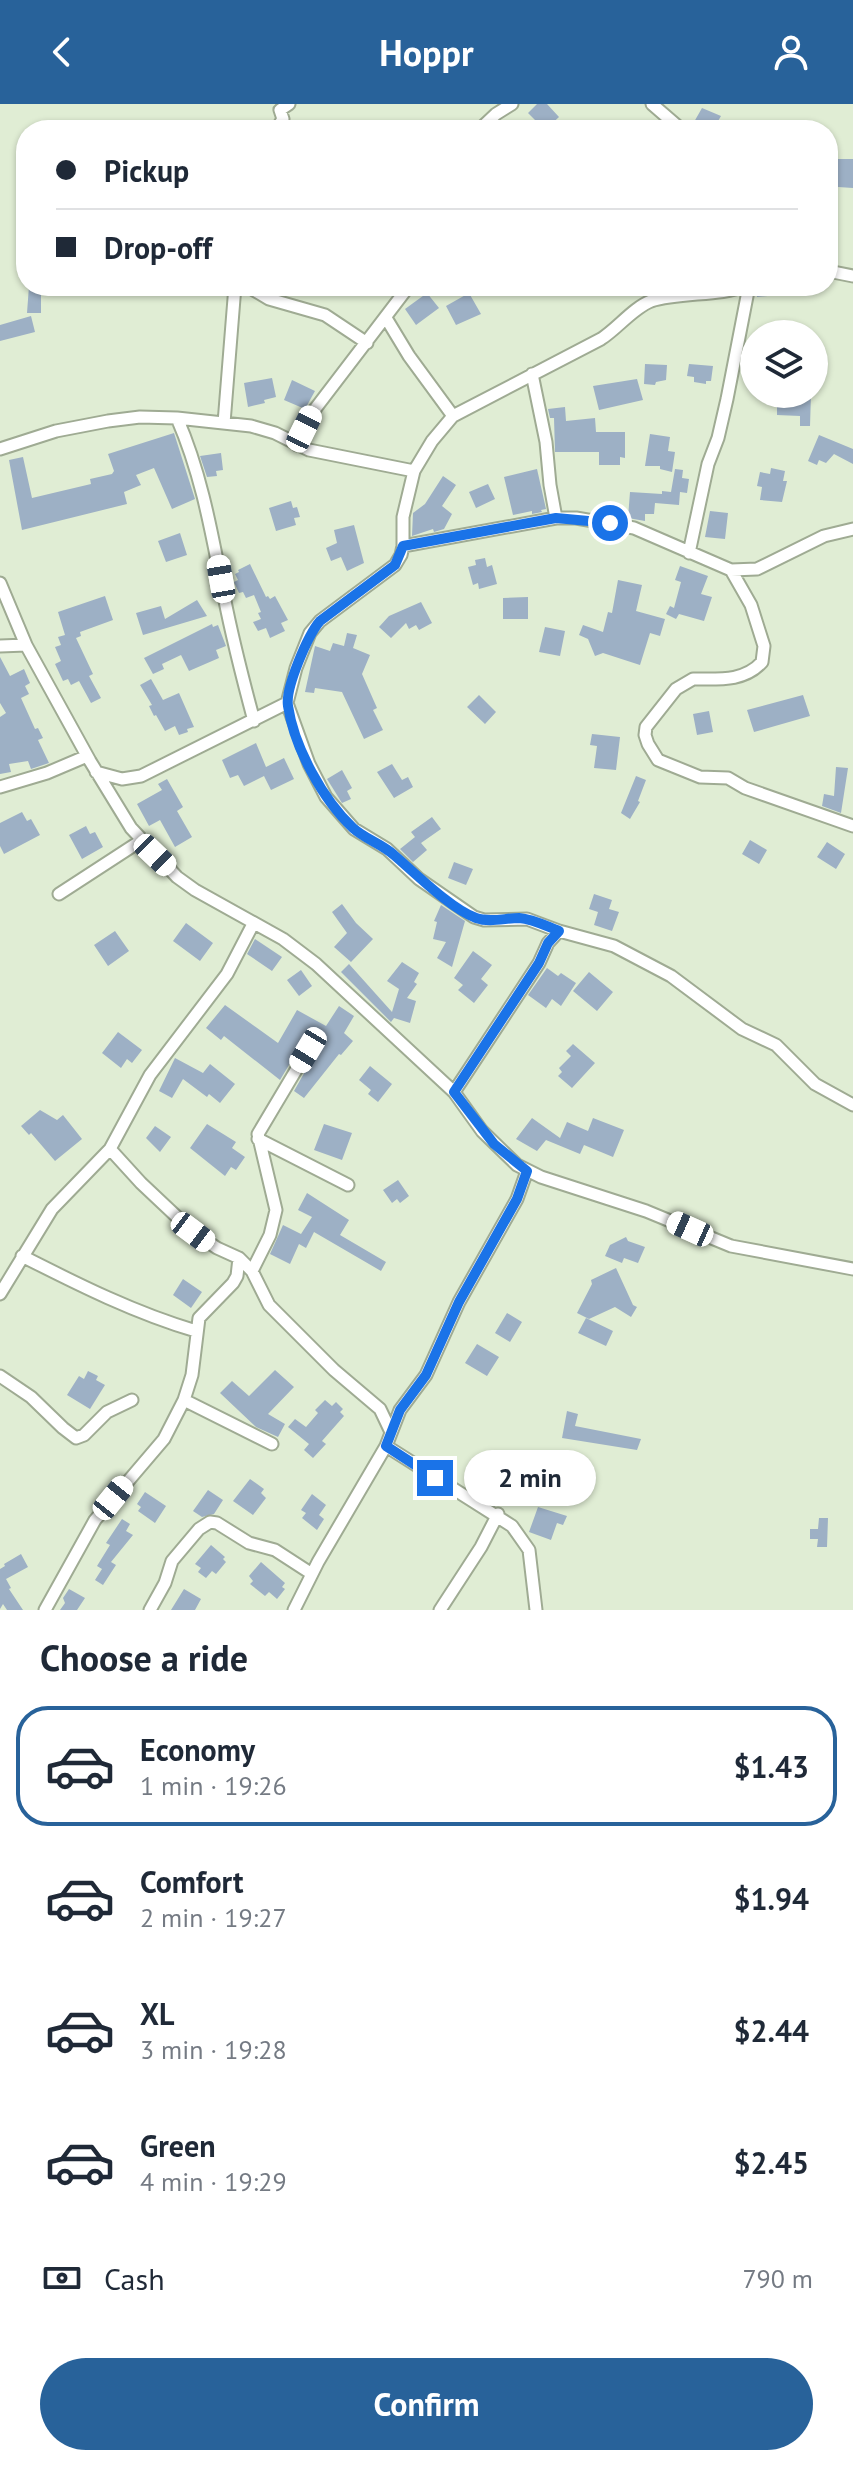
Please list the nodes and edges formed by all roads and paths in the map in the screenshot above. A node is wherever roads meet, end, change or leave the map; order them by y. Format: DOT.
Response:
graph roads {
  1 [pos="289,104"];
  2 [pos="512,104"];
  3 [pos="652,104"];
  4 [pos="282,120"];
  5 [pos="490,120"];
  6 [pos="670,120"];
  7 [pos="234,296"];
  8 [pos="264,296"];
  9 [pos="402,296"];
  10 [pos="673,296"];
  11 [pos="745,296"];
  12 [pos="386,318"];
  13 [pos="367,343"];
  14 [pos="532,374"];
  15 [pos="453,416"];
  16 [pos="177,418"];
  17 [pos="224,423"];
  18 [pos="297,445"];
  19 [pos="0,449"];
  20 [pos="414,471"];
  21 [pos="556,518"];
  22 [pos="853,529"];
  23 [pos="403,546"];
  24 [pos="689,553"];
  25 [pos="731,570"];
  26 [pos="0,583"];
  27 [pos="26,645"];
  28 [pos="0,646"];
  29 [pos="287,703"];
  30 [pos="254,721"];
  31 [pos="87,756"];
  32 [pos="96,772"];
  33 [pos="0,787"];
  34 [pos="853,826"];
  35 [pos="142,840"];
  36 [pos="59,894"];
  37 [pos="253,924"];
  38 [pos="559,931"];
  39 [pos="308,1050"];
  40 [pos="454,1092"];
  41 [pos="853,1105"];
  42 [pos="258,1139"];
  43 [pos="110,1149"];
  44 [pos="527,1171"];
  45 [pos="348,1185"];
  46 [pos="22,1256"];
  47 [pos="239,1258"];
  48 [pos="853,1269"];
  49 [pos="252,1271"];
  50 [pos="0,1294"];
  51 [pos="196,1331"];
  52 [pos="0,1376"];
  53 [pos="132,1400"];
  54 [pos="184,1400"];
  55 [pos="390,1430"];
  56 [pos="272,1444"];
  57 [pos="386,1446"];
  58 [pos="498,1514"];
  59 [pos="312,1574"];
  60 [pos="45,1610"];
  61 [pos="150,1610"];
  62 [pos="294,1610"];
  63 [pos="440,1610"];
  64 [pos="536,1610"];
  1 -- 4 [label="street"];
  2 -- 5 [label="street"];
  3 -- 6 [label="street"];
  7 -- 17 [label="street"];
  8 -- 13 [label="street"];
  9 -- 12 [label="street"];
  10 -- 14 [label="street"];
  11 -- 24 [label="street"];
  12 -- 13 [label="street"];
  12 -- 15 [label="street"];
  13 -- 18 [label="street"];
  14 -- 15 [label="street"];
  14 -- 21 [label="street"];
  15 -- 20 [label="street"];
  16 -- 17 [label="street"];
  16 -- 19 [label="street"];
  16 -- 30 [label="street"];
  17 -- 18 [label="street"];
  18 -- 20 [label="street"];
  20 -- 23 [label="street"];
  21 -- 23 [label="street"];
  21 -- 24 [label="street"];
  22 -- 25 [label="street"];
  23 -- 29 [label="street"];
  24 -- 25 [label="street"];
  25 -- 34 [label="street"];
  26 -- 27 [label="street"];
  27 -- 28 [label="street"];
  27 -- 31 [label="street"];
  29 -- 30 [label="street"];
  29 -- 38 [label="street"];
  30 -- 32 [label="street"];
  31 -- 32 [label="street"];
  31 -- 33 [label="street"];
  32 -- 35 [label="street"];
  35 -- 36 [label="street"];
  35 -- 37 [label="street"];
  37 -- 40 [label="street"];
  37 -- 43 [label="street"];
  38 -- 40 [label="street"];
  38 -- 41 [label="street"];
  39 -- 42 [label="street"];
  40 -- 44 [label="street"];
  42 -- 45 [label="street"];
  42 -- 49 [label="street"];
  43 -- 46 [label="street"];
  43 -- 47 [label="street"];
  44 -- 48 [label="street"];
  44 -- 55 [label="street"];
  46 -- 50 [label="street"];
  46 -- 51 [label="street"];
  47 -- 49 [label="street"];
  47 -- 51 [label="street"];
  49 -- 55 [label="street"];
  51 -- 54 [label="street"];
  52 -- 53 [label="street"];
  54 -- 56 [label="street"];
  54 -- 60 [label="street"];
  55 -- 57 [label="street"];
  57 -- 58 [label="street"];
  57 -- 59 [label="street"];
  58 -- 63 [label="street"];
  58 -- 64 [label="street"];
  59 -- 61 [label="street"];
  59 -- 62 [label="street"];
}
